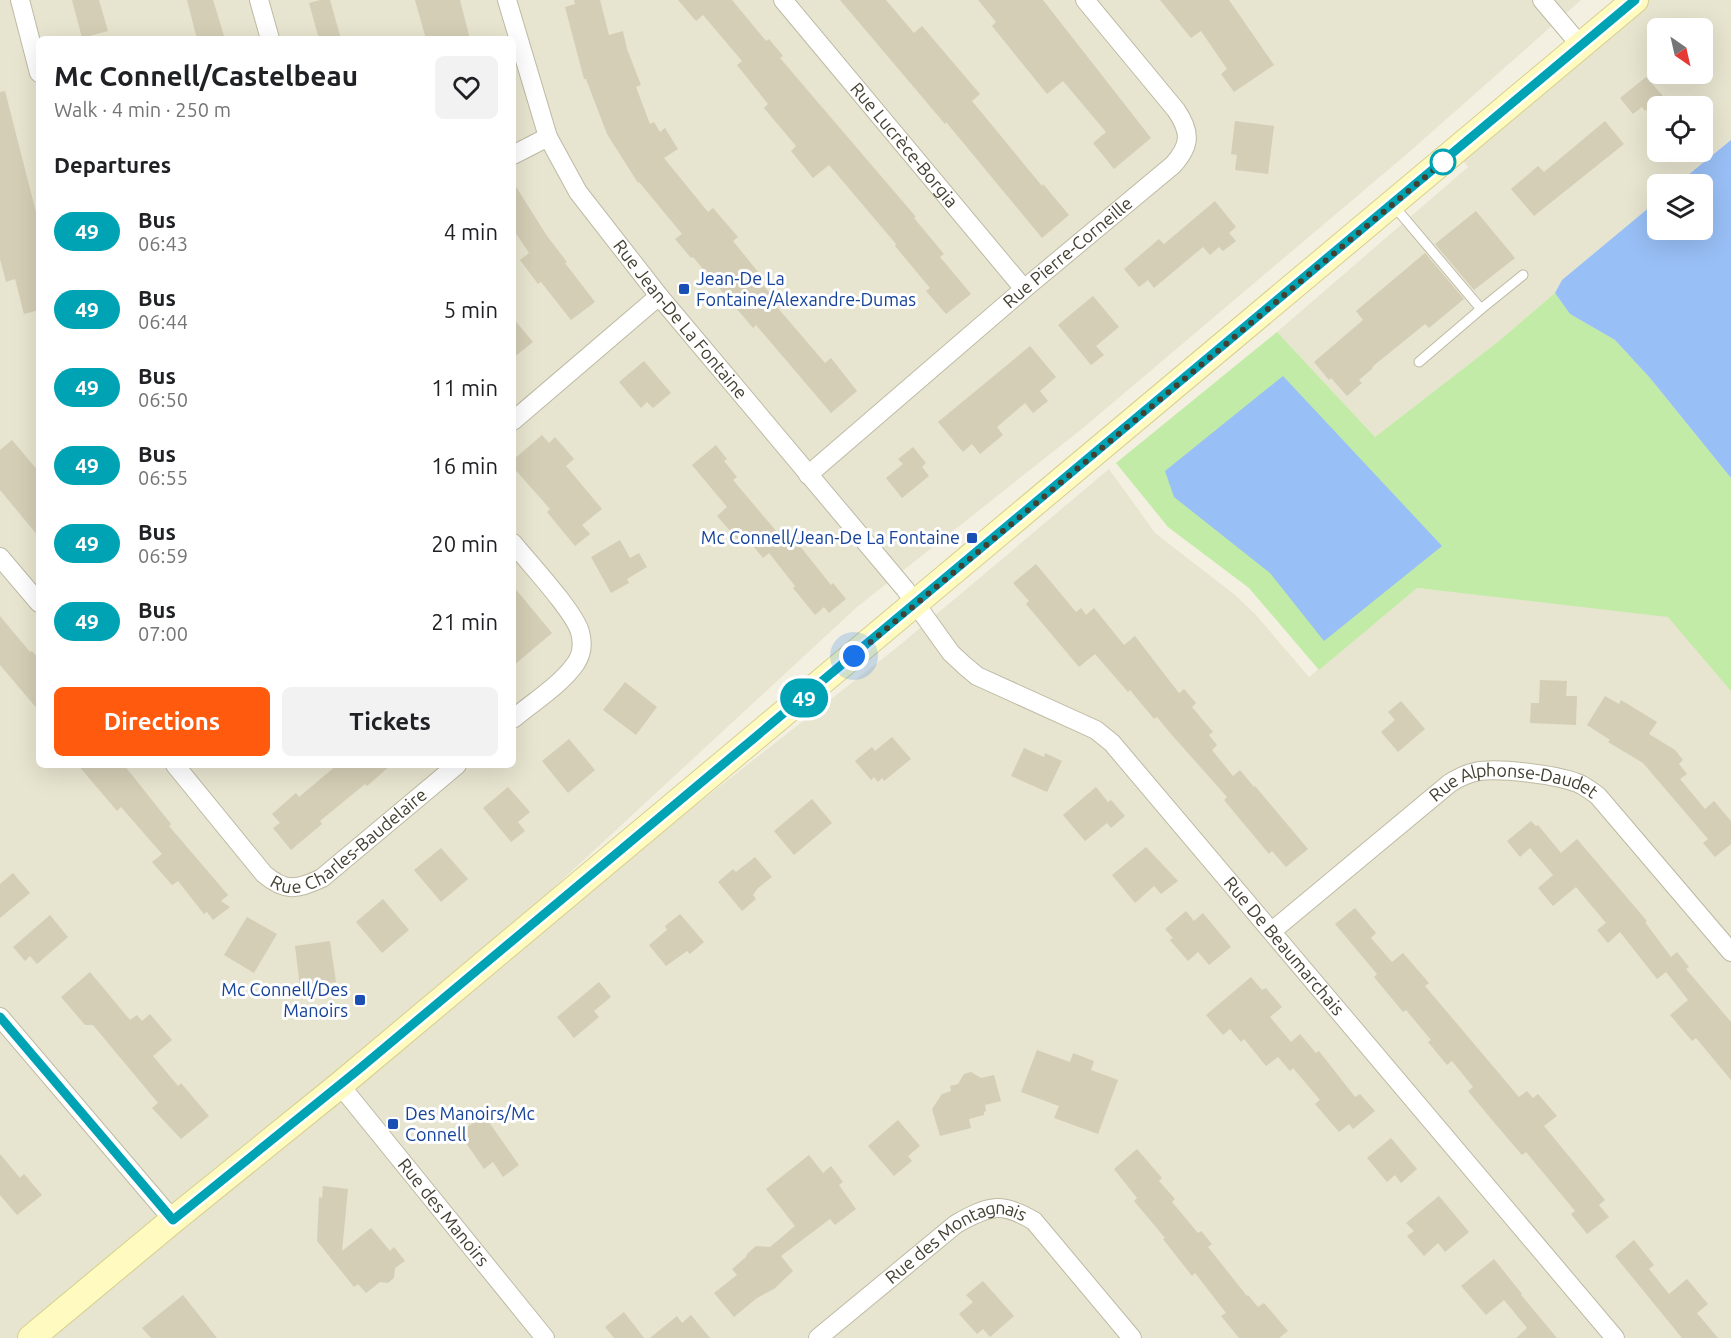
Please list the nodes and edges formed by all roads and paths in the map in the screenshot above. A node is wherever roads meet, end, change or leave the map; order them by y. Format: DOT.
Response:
graph roads {
  1 [pos="20,0"];
  2 [pos="259,0"];
  3 [pos="507,0"];
  4 [pos="783,0"];
  5 [pos="1084,0"];
  6 [pos="1542,0"];
  7 [pos="1635,0"];
  8 [pos="269,36"];
  9 [pos="1581,46"];
  10 [pos="36,61"];
  11 [pos="548,137"];
  12 [pos="516,153"];
  13 [pos="1392,204"];
  14 [pos="1523,275"];
  15 [pos="1024,289"];
  16 [pos="659,296"];
  17 [pos="1481,309"];
  18 [pos="1419,362"];
  19 [pos="516,418"];
  20 [pos="808,475"];
  21 [pos="516,547"];
  22 [pos="0,556"];
  23 [pos="36,599"];
  24 [pos="916,604"];
  25 [pos="516,717"];
  26 [pos="177,768"];
  27 [pos="454,768"];
  28 [pos="1272,931"];
  29 [pos="1731,952"];
  30 [pos="0,1017"];
  31 [pos="340,1085"];
  32 [pos="173,1220"];
  33 [pos="32,1338"];
  34 [pos="545,1338"];
  35 [pos="818,1338"];
  36 [pos="1132,1338"];
  37 [pos="1615,1338"];
  1 -- 10 [label="street"];
  2 -- 8 [label="street"];
  3 -- 11 [label="street, Rue Jean-De La Fontaine"];
  4 -- 15 [label="street, Rue Lucrèce-Borgia"];
  5 -- 15 [label="street, Rue Pierre-Corneille"];
  6 -- 9 [label="street"];
  7 -- 9 [label="street"];
  9 -- 13 [label="street"];
  11 -- 12 [label="street"];
  11 -- 16 [label="street, Rue Jean-De La Fontaine"];
  13 -- 17 [label="lane"];
  13 -- 24 [label="street"];
  14 -- 17 [label="lane"];
  15 -- 20 [label="street, Rue Pierre-Corneille"];
  16 -- 19 [label="street"];
  16 -- 20 [label="street, Rue Jean-De La Fontaine"];
  17 -- 18 [label="lane"];
  20 -- 24 [label="street, Rue Jean-De La Fontaine"];
  21 -- 25 [label="street"];
  22 -- 23 [label="street"];
  24 -- 28 [label="street, Rue De Beaumarchais"];
  24 -- 31 [label="street"];
  26 -- 27 [label="street, Rue Charles-Baudelaire"];
  28 -- 29 [label="street, Rue Alphonse-Daudet"];
  28 -- 37 [label="street, Rue De Beaumarchais"];
  30 -- 32 [label="street"];
  31 -- 32 [label="street"];
  31 -- 34 [label="street, Rue des Manoirs"];
  32 -- 33 [label="street"];
  35 -- 36 [label="street, Rue des Montagnais"];
}
